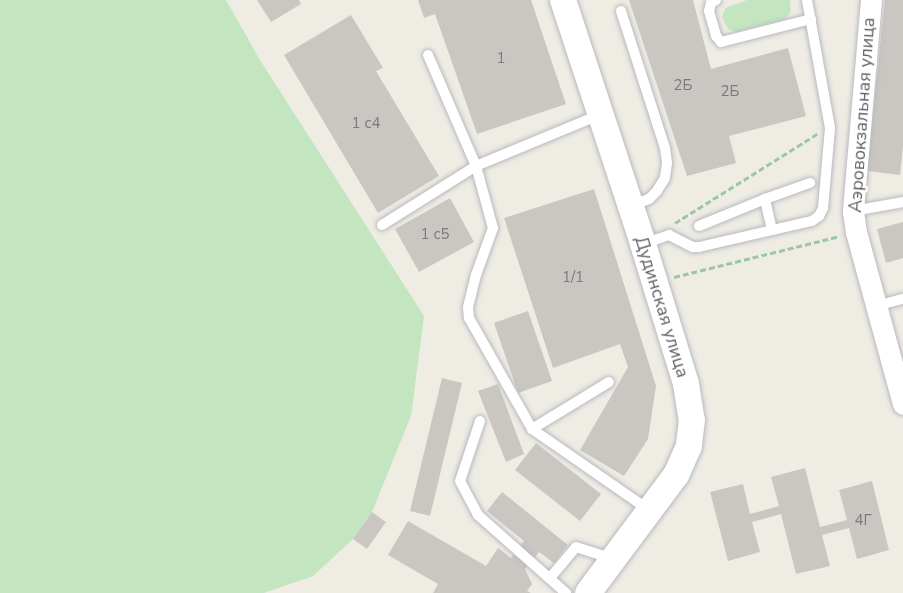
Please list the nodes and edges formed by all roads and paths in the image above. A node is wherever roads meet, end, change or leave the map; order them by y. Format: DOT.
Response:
graph roads {
  1 [pos="563,0"];
  2 [pos="716,0"];
  3 [pos="807,0"];
  4 [pos="871,0"];
  5 [pos="621,12"];
  6 [pos="811,19"];
  7 [pos="428,55"];
  8 [pos="599,115"];
  9 [pos="831,128"];
  10 [pos="476,166"];
  11 [pos="810,183"];
  12 [pos="765,199"];
  13 [pos="903,202"];
  14 [pos="630,206"];
  15 [pos="853,211"];
  16 [pos="382,225"];
  17 [pos="699,226"];
  18 [pos="772,230"];
  19 [pos="856,232"];
  20 [pos="669,235"];
  21 [pos="643,244"];
  22 [pos="666,279"];
  23 [pos="903,299"];
  24 [pos="876,306"];
  25 [pos="609,382"];
  26 [pos="903,404"];
  27 [pos="480,421"];
  28 [pos="532,429"];
  29 [pos="650,510"];
  30 [pos="614,559"];
  31 [pos="550,578"];
  32 [pos="566,593"];
  33 [pos="588,593"];
  1 -- 8 [label="street, Дудинская улица"];
  2 -- 6 [label="lane"];
  3 -- 6 [label="lane"];
  4 -- 15 [label="street, Аэровокзальная улица"];
  5 -- 14 [label="lane"];
  6 -- 9 [label="lane"];
  7 -- 10 [label="lane"];
  8 -- 10 [label="lane"];
  8 -- 14 [label="street, Дудинская улица"];
  9 -- 18 [label="lane"];
  9 -- 20 [label="path"];
  10 -- 16 [label="lane"];
  10 -- 28 [label="lane"];
  11 -- 12 [label="lane"];
  12 -- 17 [label="lane"];
  12 -- 18 [label="lane"];
  13 -- 15 [label="lane"];
  14 -- 21 [label="street, Дудинская улица"];
  15 -- 19 [label="street, Аэровокзальная улица"];
  18 -- 20 [label="lane"];
  19 -- 22 [label="path"];
  19 -- 24 [label="street, Аэровокзальная улица"];
  20 -- 21 [label="lane"];
  21 -- 29 [label="street, Дудинская улица"];
  23 -- 24 [label="lane"];
  24 -- 26 [label="street, Аэровокзальная улица"];
  25 -- 28 [label="lane"];
  27 -- 31 [label="lane"];
  28 -- 29 [label="lane"];
  29 -- 30 [label="street, Дудинская улица"];
  30 -- 31 [label="lane"];
  30 -- 33 [label="street, Дудинская улица"];
  31 -- 32 [label="lane"];
}
